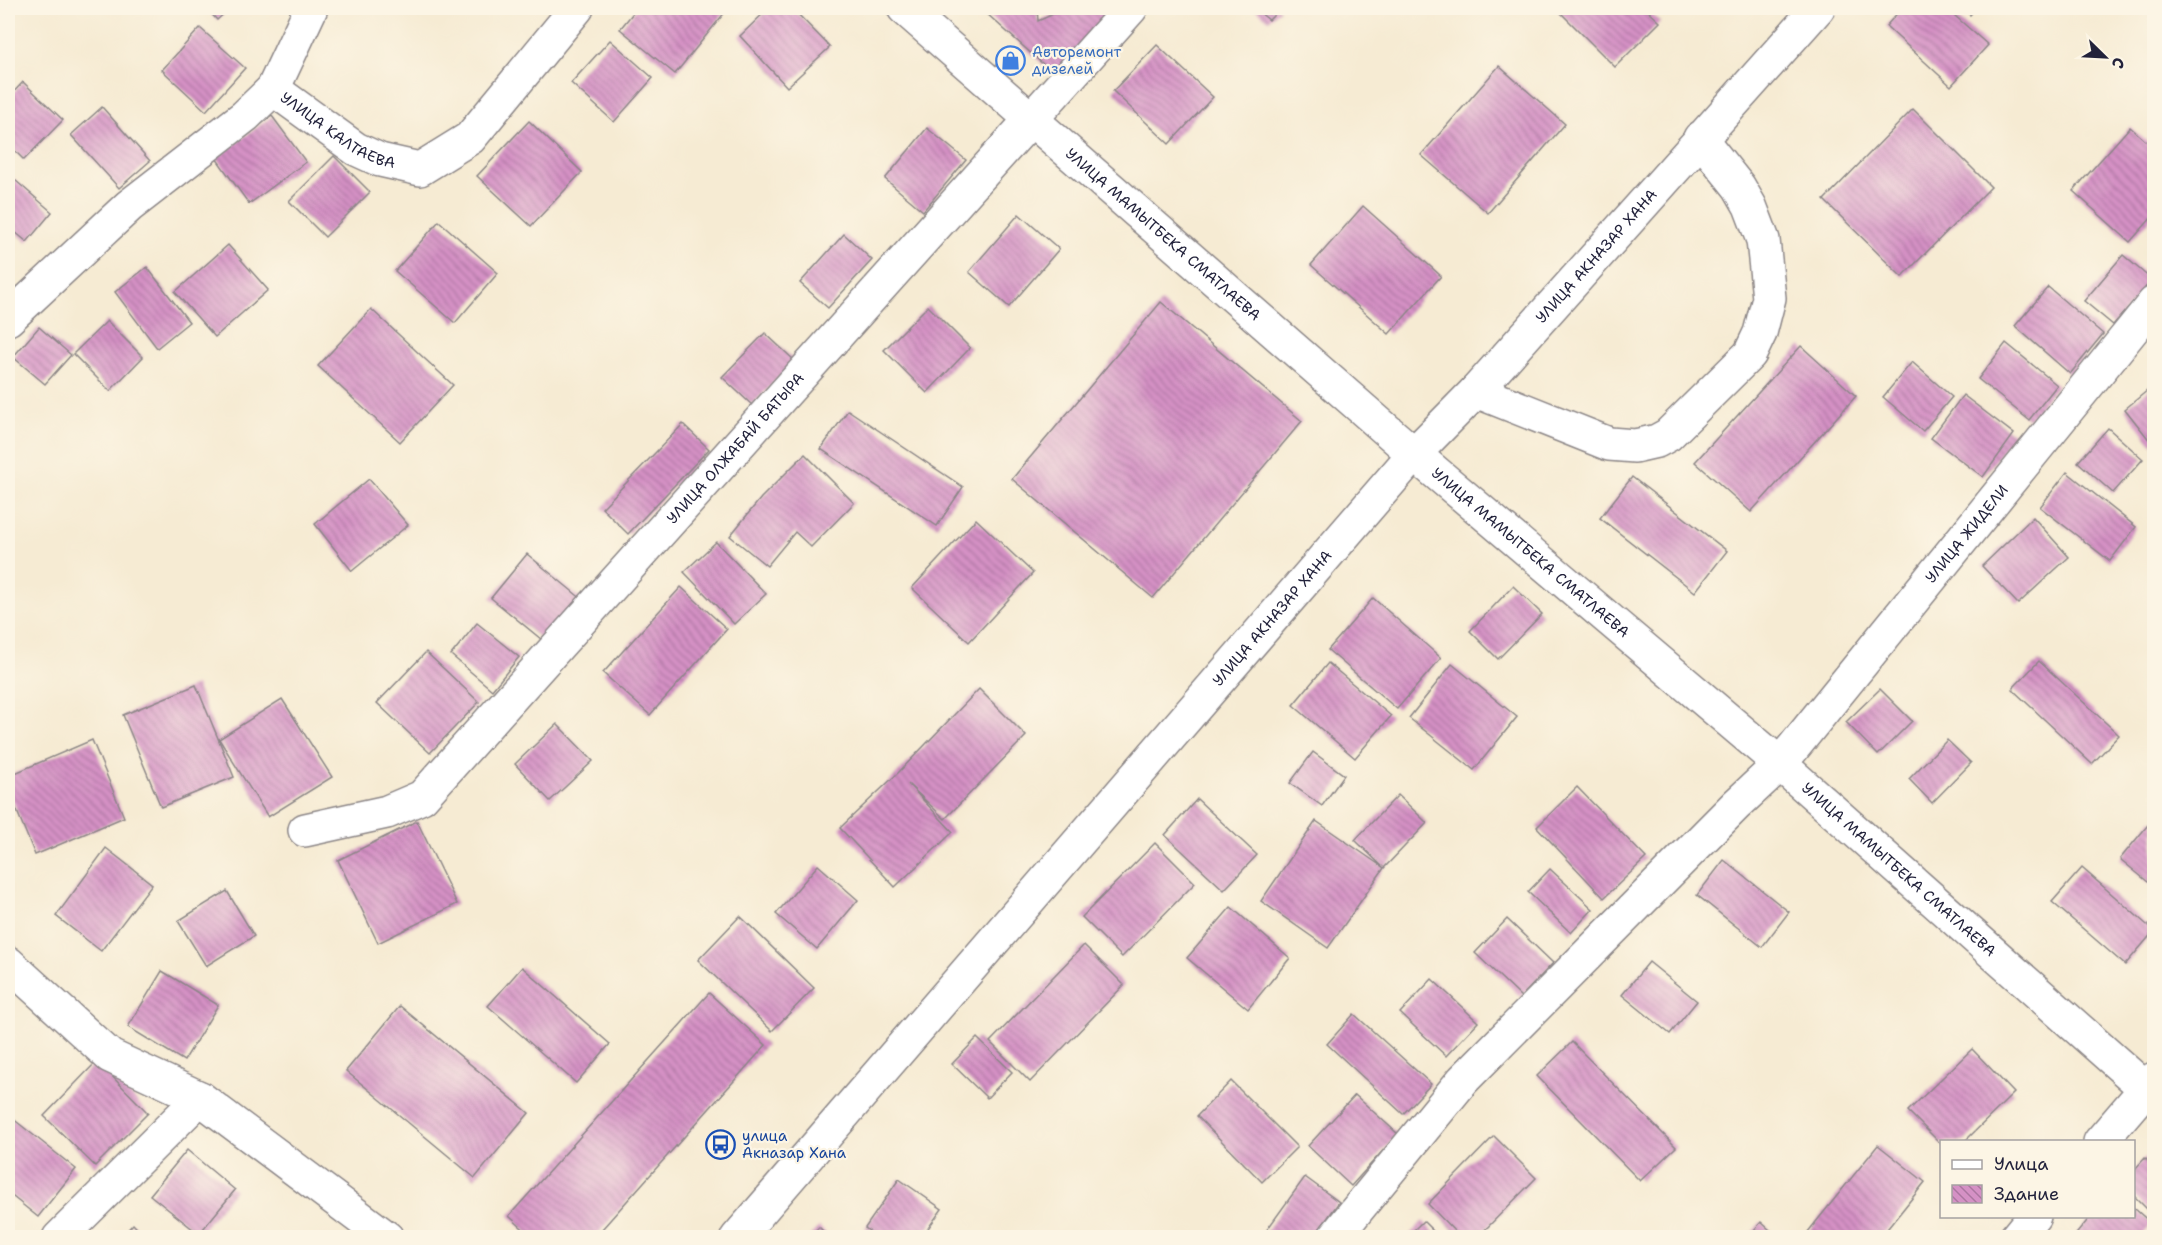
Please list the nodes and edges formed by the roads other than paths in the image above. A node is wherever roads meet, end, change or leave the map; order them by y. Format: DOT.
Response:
graph roads {
  1 [pos="311,8"];
  2 [pos="577,8"];
  3 [pos="904,8"];
  4 [pos="1131,8"];
  5 [pos="1818,8"];
  6 [pos="273,90"];
  7 [pos="1031,119"];
  8 [pos="1700,138"];
  9 [pos="2154,303"];
  10 [pos="8,319"];
  11 [pos="1476,391"];
  12 [pos="1414,454"];
  13 [pos="1780,764"];
  14 [pos="305,830"];
  15 [pos="8,963"];
  16 [pos="2152,1088"];
  17 [pos="200,1098"];
  18 [pos="2102,1140"];
  19 [pos="2032,1218"];
  20 [pos="59,1238"];
  21 [pos="387,1238"];
  22 [pos="737,1238"];
  23 [pos="1334,1238"];
  24 [pos="2016,1238"];
  1 -- 6 [label="street"];
  2 -- 6 [label="street, УЛИЦА КАЛТАЕВА"];
  3 -- 7 [label="street, УЛИЦА МАМЫТБЕКА СМАТЛАЕВА"];
  4 -- 7 [label="street, УЛИЦА ОЛЖАБАЙ БАТЫРА"];
  5 -- 8 [label="street, УЛИЦА АКНАЗАР ХАНА"];
  6 -- 10 [label="street, УЛИЦА КАЛТАЕВА"];
  7 -- 12 [label="street, УЛИЦА МАМЫТБЕКА СМАТЛАЕВА"];
  7 -- 14 [label="street, УЛИЦА ОЛЖАБАЙ БАТЫРА"];
  8 -- 11 [label="street, УЛИЦА АКНАЗАР ХАНА"];
  8 -- 11 [label="street"];
  9 -- 13 [label="street, УЛИЦА ЖИДЕЛИ"];
  11 -- 12 [label="street, УЛИЦА АКНАЗАР ХАНА"];
  12 -- 13 [label="street, УЛИЦА МАМЫТБЕКА СМАТЛАЕВА"];
  12 -- 22 [label="street, УЛИЦА АКНАЗАР ХАНА"];
  13 -- 16 [label="street, УЛИЦА МАМЫТБЕКА СМАТЛАЕВА"];
  13 -- 23 [label="street, УЛИЦА ЖИДЕЛИ"];
  15 -- 17 [label="street"];
  16 -- 18 [label="street"];
  17 -- 20 [label="street"];
  17 -- 21 [label="street"];
  19 -- 24 [label="street"];
}
